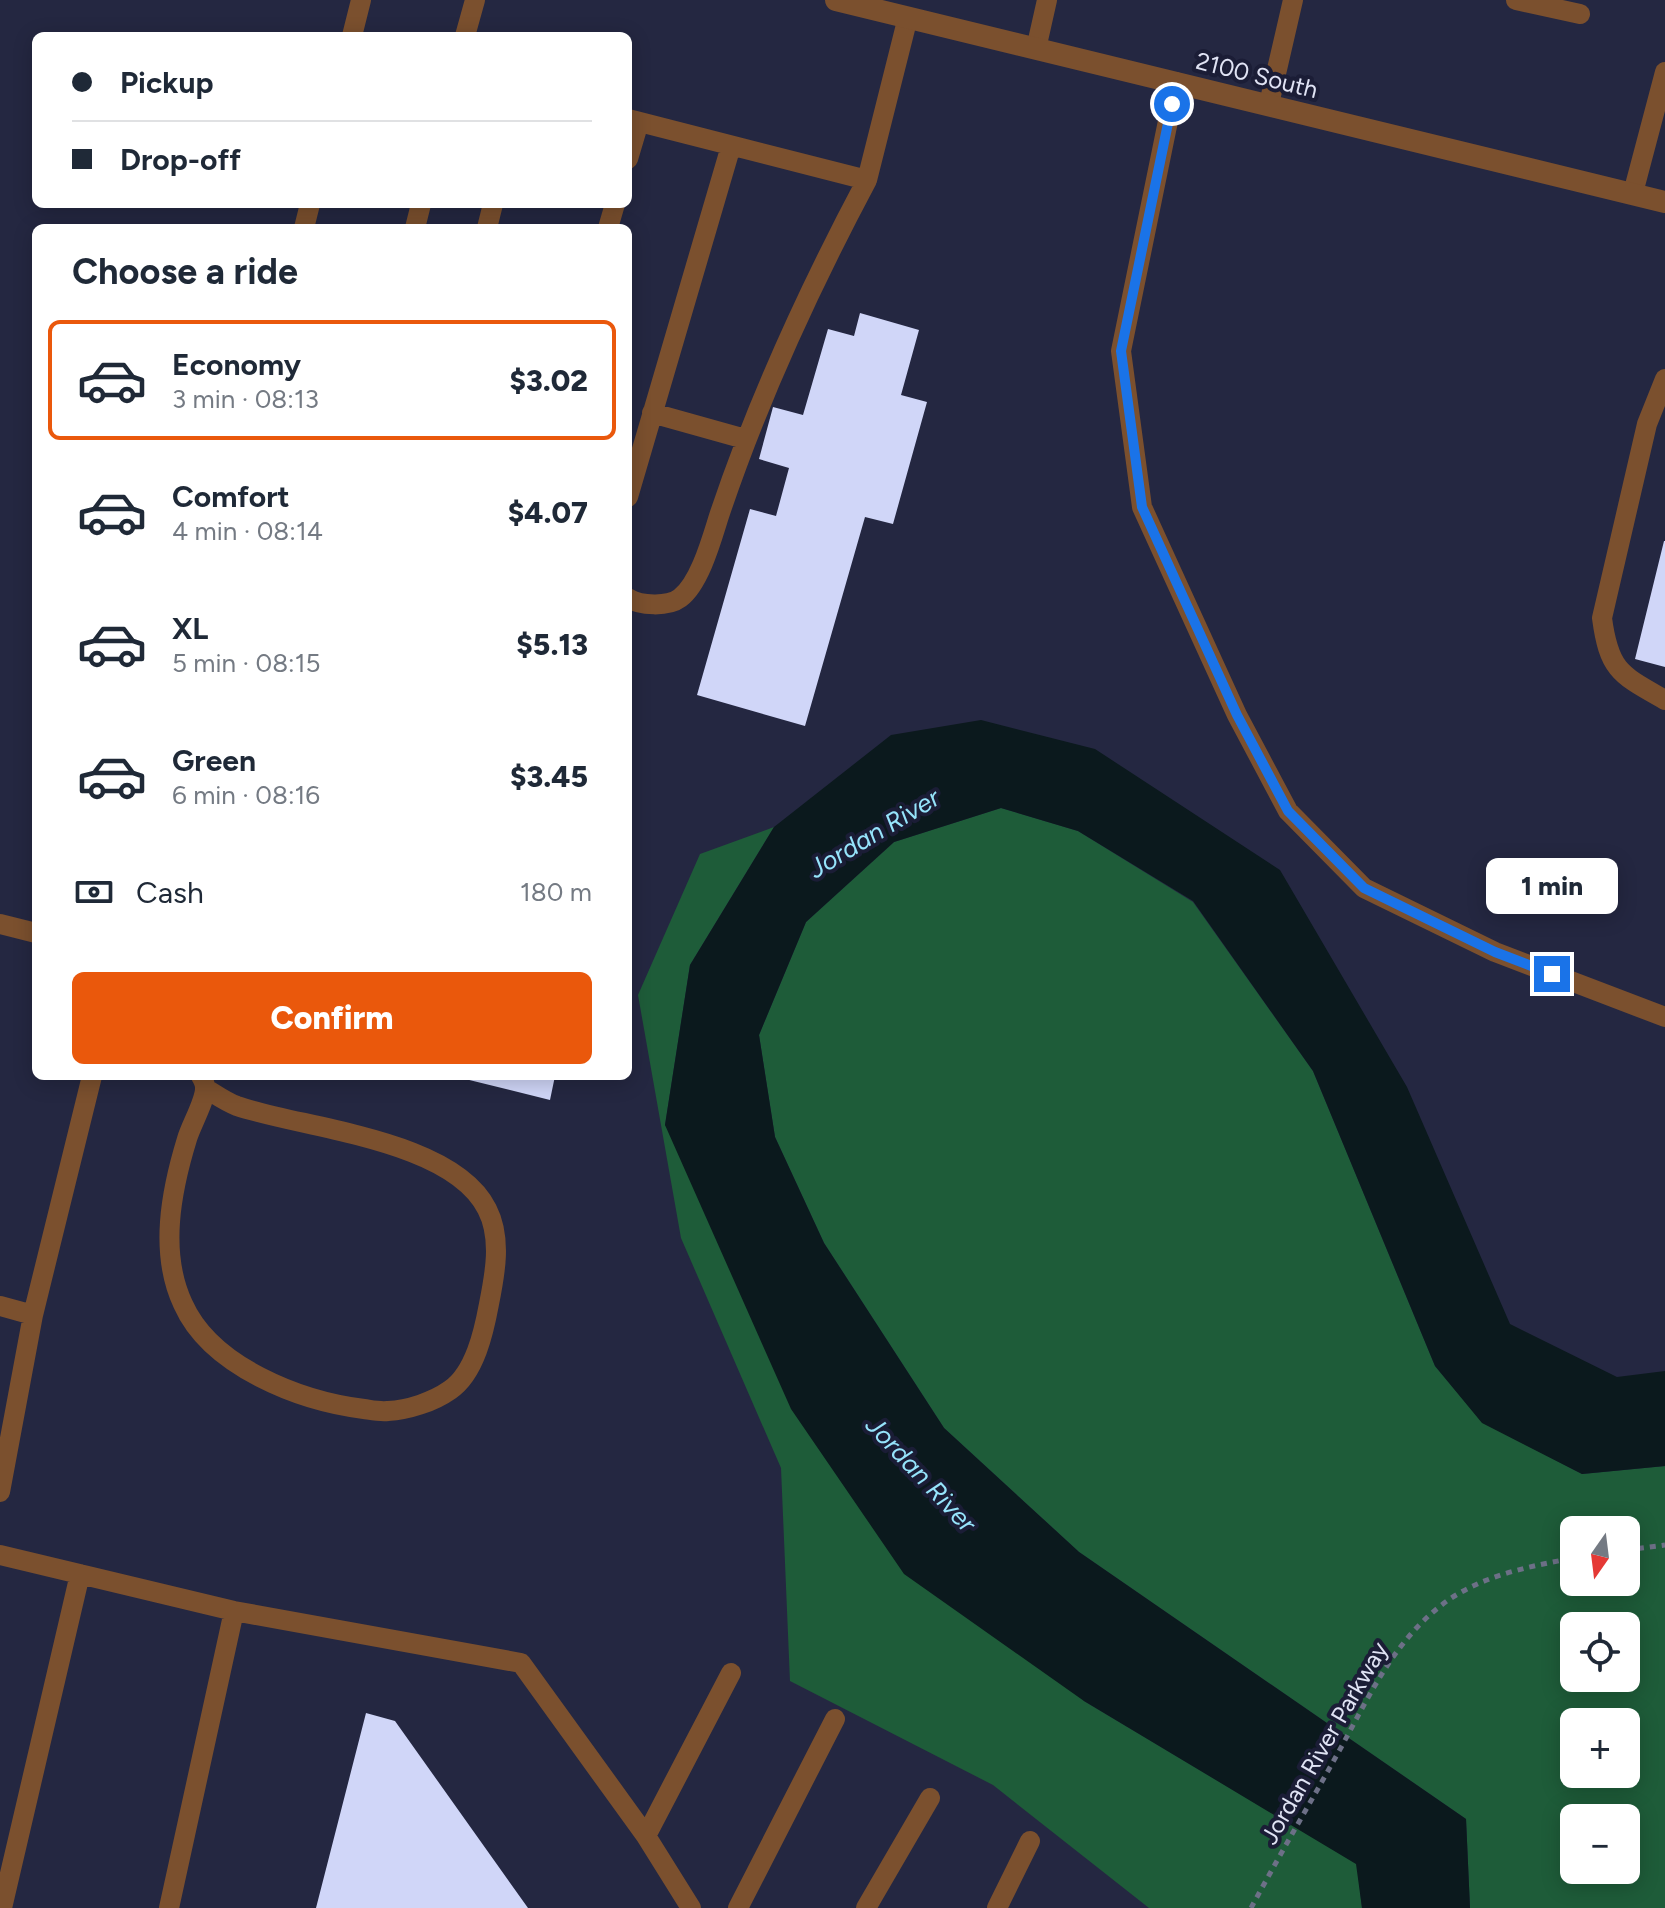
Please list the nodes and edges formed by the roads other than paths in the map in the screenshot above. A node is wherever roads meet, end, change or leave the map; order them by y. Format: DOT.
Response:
graph roads {
  1 [pos="361,0"];
  2 [pos="475,0"];
  3 [pos="836,0"];
  4 [pos="1047,0"];
  5 [pos="1293,0"];
  6 [pos="1516,0"];
  7 [pos="876,5"];
  8 [pos="1580,14"];
  9 [pos="908,17"];
  10 [pos="353,32"];
  11 [pos="466,32"];
  12 [pos="1036,49"];
  13 [pos="1665,72"];
  14 [pos="1176,82"];
  15 [pos="1269,104"];
  16 [pos="633,121"];
  17 [pos="731,146"];
  18 [pos="867,180"];
  19 [pos="1633,193"];
  20 [pos="1665,202"];
  21 [pos="1665,379"];
  22 [pos="652,413"];
  23 [pos="745,439"];
  24 [pos="632,483"];
  25 [pos="632,601"];
  26 [pos="1665,700"];
  27 [pos="0,924"];
  28 [pos="32,932"];
  29 [pos="1665,1017"];
  30 [pos="91,1080"];
  31 [pos="203,1082"];
  32 [pos="0,1306"];
  33 [pos="33,1315"];
  34 [pos="0,1492"];
  35 [pos="0,1555"];
  36 [pos="80,1574"];
  37 [pos="234,1611"];
  38 [pos="731,1673"];
  39 [pos="835,1719"];
  40 [pos="930,1798"];
  41 [pos="646,1836"];
  42 [pos="1030,1841"];
  43 [pos="2,1908"];
  44 [pos="169,1908"];
  45 [pos="691,1908"];
  46 [pos="738,1908"];
  47 [pos="866,1908"];
  48 [pos="997,1908"];
  1 -- 10 [label="lane"];
  2 -- 11 [label="lane"];
  3 -- 7 [label="street, 2100 South"];
  4 -- 12 [label="lane"];
  5 -- 15 [label="lane"];
  6 -- 8 [label="lane"];
  7 -- 9 [label="street, 2100 South"];
  9 -- 12 [label="street, 2100 South"];
  9 -- 18 [label="lane"];
  12 -- 14 [label="street, 2100 South"];
  13 -- 19 [label="lane"];
  14 -- 15 [label="street, 2100 South"];
  14 -- 29 [label="lane"];
  15 -- 19 [label="street, 2100 South"];
  16 -- 17 [label="lane"];
  17 -- 18 [label="lane"];
  17 -- 22 [label="lane"];
  18 -- 23 [label="lane"];
  19 -- 20 [label="street, 2100 South"];
  21 -- 26 [label="lane"];
  22 -- 23 [label="lane"];
  22 -- 24 [label="lane"];
  23 -- 25 [label="lane"];
  27 -- 28 [label="lane"];
  30 -- 33 [label="lane"];
  31 -- 31 [label="lane"];
  32 -- 33 [label="lane"];
  33 -- 34 [label="lane"];
  35 -- 36 [label="lane"];
  36 -- 37 [label="lane"];
  36 -- 43 [label="lane"];
  37 -- 41 [label="lane"];
  37 -- 44 [label="lane"];
  38 -- 41 [label="lane"];
  39 -- 46 [label="lane"];
  40 -- 47 [label="lane"];
  41 -- 45 [label="lane"];
  42 -- 48 [label="lane"];
}
